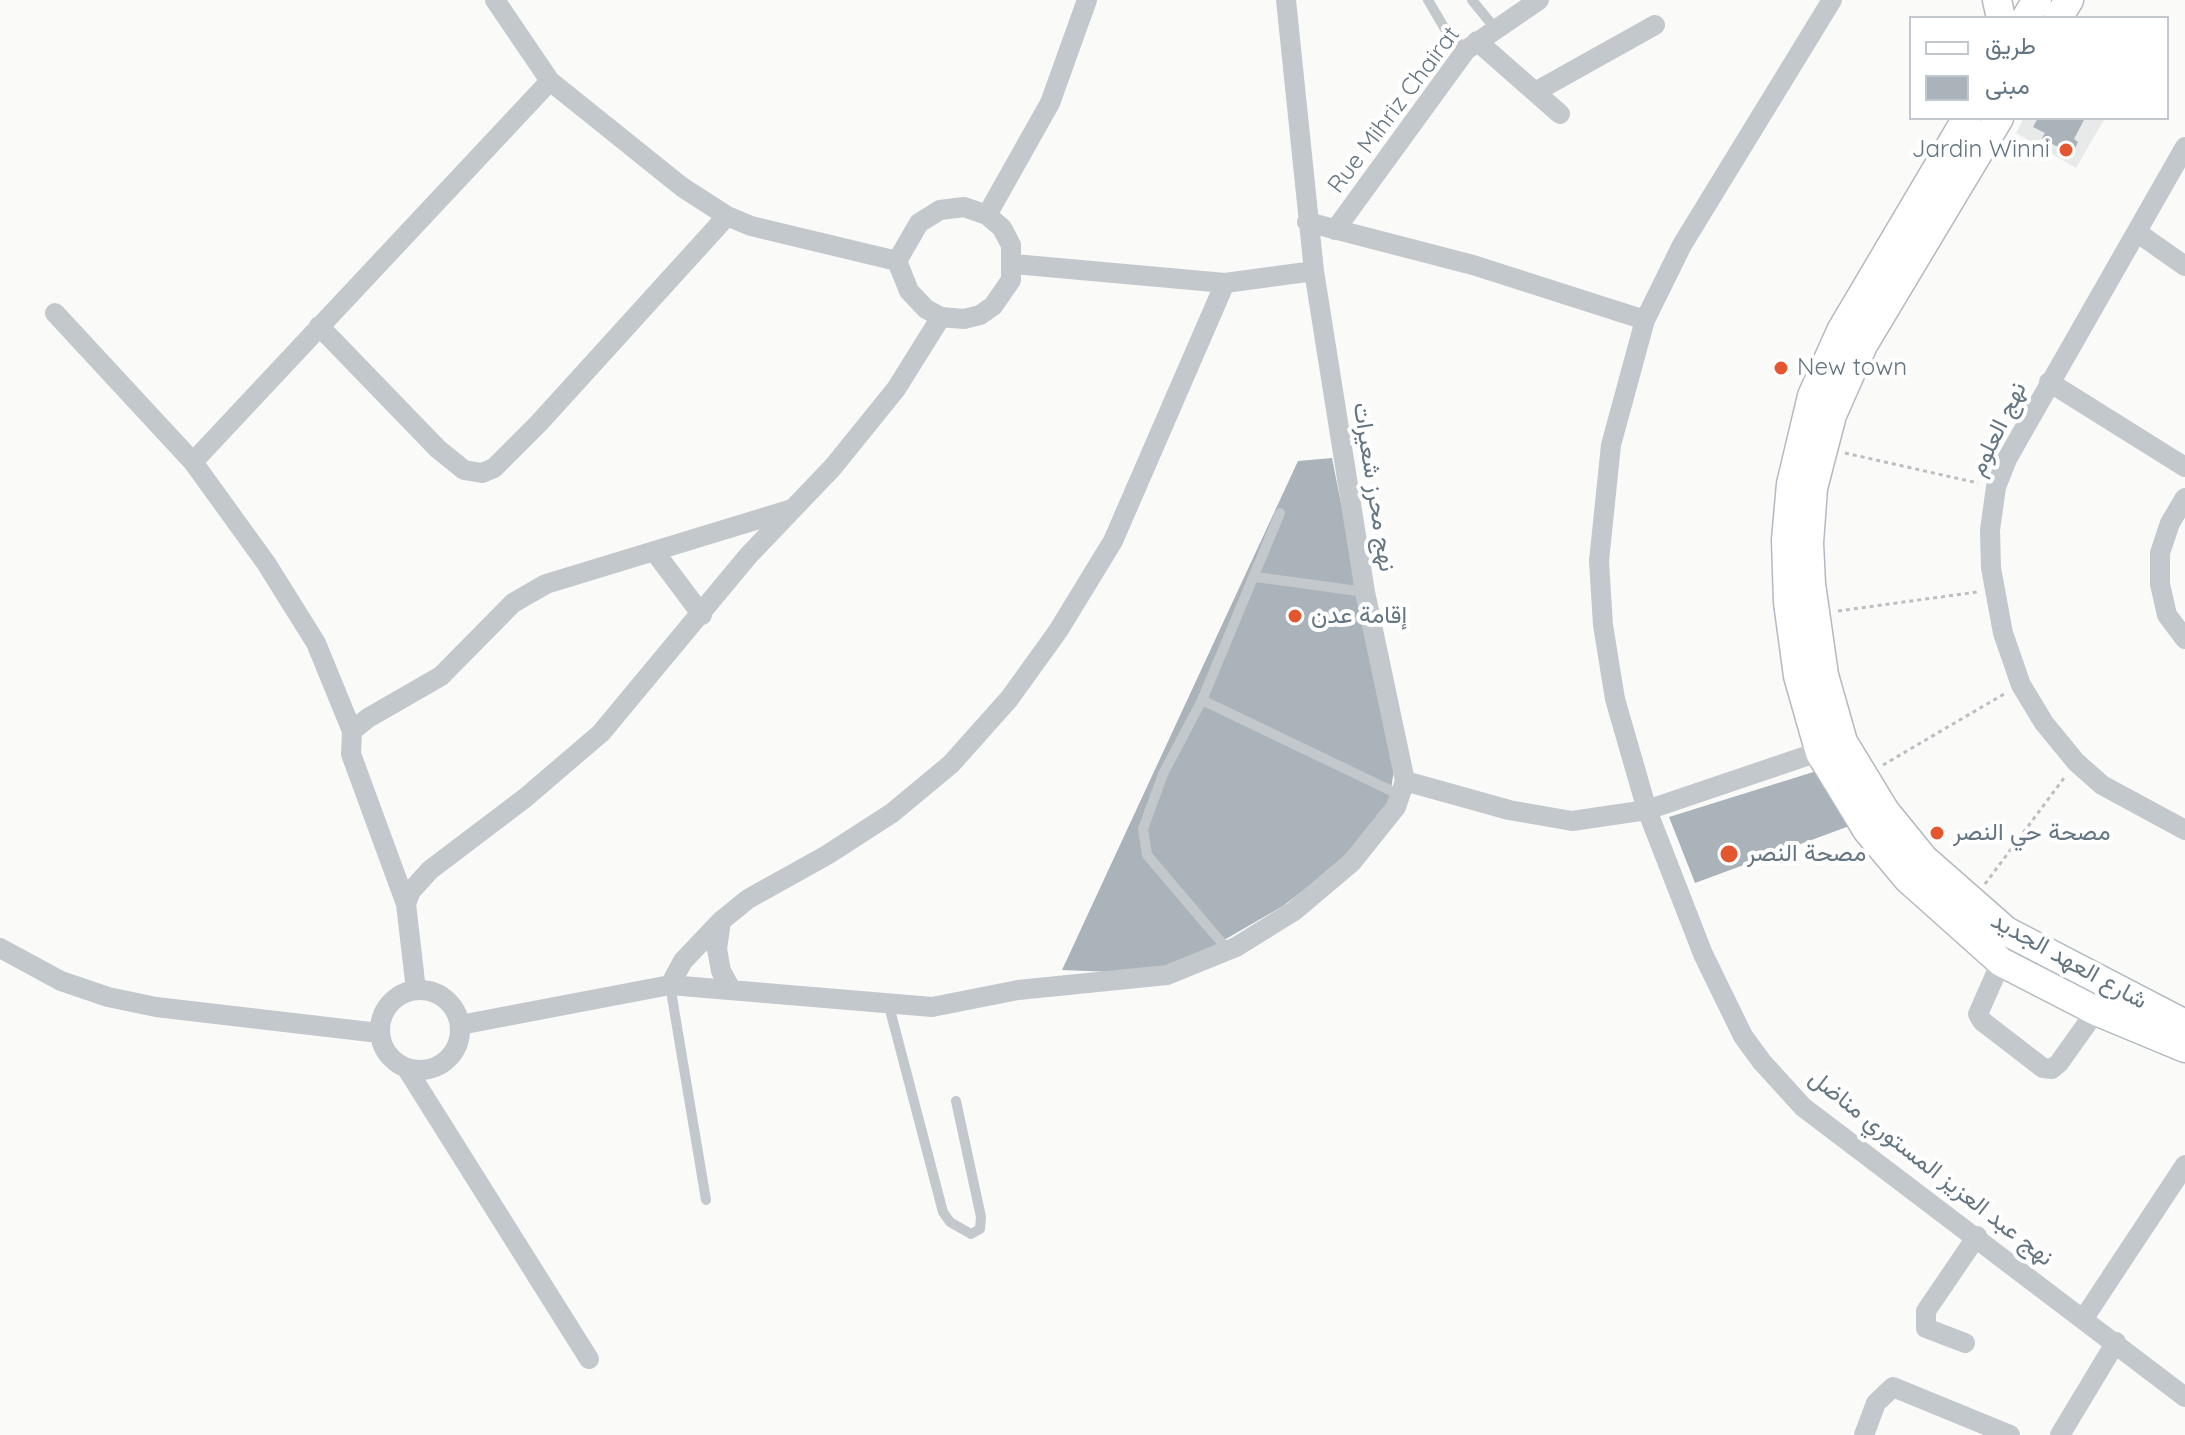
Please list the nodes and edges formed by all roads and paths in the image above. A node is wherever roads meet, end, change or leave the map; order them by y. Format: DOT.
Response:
graph roads {
  1 [pos="495,0"];
  2 [pos="1087,0"];
  3 [pos="1286,0"];
  4 [pos="1428,0"];
  5 [pos="1472,0"];
  6 [pos="1539,0"];
  7 [pos="1832,0"];
  8 [pos="2055,5"];
  9 [pos="2030,16"];
  10 [pos="1655,25"];
  11 [pos="1494,27"];
  12 [pos="1472,45"];
  13 [pos="550,81"];
  14 [pos="1535,92"];
  15 [pos="1560,114"];
  16 [pos="1966,120"];
  17 [pos="1998,120"];
  18 [pos="2185,147"];
  19 [pos="987,215"];
  20 [pos="727,216"];
  21 [pos="1307,222"];
  22 [pos="1335,230"];
  23 [pos="2138,233"];
  24 [pos="897,261"];
  25 [pos="1014,264"];
  26 [pos="2185,266"];
  27 [pos="1314,271"];
  28 [pos="1225,283"];
  29 [pos="55,313"];
  30 [pos="941,317"];
  31 [pos="1645,320"];
  32 [pos="319,326"];
  33 [pos="2049,382"];
  34 [pos="1822,448"];
  35 [pos="193,462"];
  36 [pos="2185,467"];
  37 [pos="1996,487"];
  38 [pos="2185,498"];
  39 [pos="793,509"];
  40 [pos="1280,513"];
  41 [pos="654,551"];
  42 [pos="1256,577"];
  43 [pos="1995,589"];
  44 [pos="1365,592"];
  45 [pos="1815,614"];
  46 [pos="702,615"];
  47 [pos="2185,639"];
  48 [pos="2021,685"];
  49 [pos="1202,700"];
  50 [pos="352,731"];
  51 [pos="1832,748"];
  52 [pos="2076,762"];
  53 [pos="1863,777"];
  54 [pos="1403,788"];
  55 [pos="1647,810"];
  56 [pos="2185,830"];
  57 [pos="1971,903"];
  58 [pos="406,904"];
  59 [pos="721,921"];
  60 [pos="0,948"];
  61 [pos="1228,950"];
  62 [pos="2001,962"];
  63 [pos="670,985"];
  64 [pos="731,989"];
  65 [pos="416,990"];
  66 [pos="889,1006"];
  67 [pos="2096,1011"];
  68 [pos="2185,1024"];
  69 [pos="460,1025"];
  70 [pos="379,1033"];
  71 [pos="2185,1048"];
  72 [pos="407,1069"];
  73 [pos="956,1101"];
  74 [pos="2185,1165"];
  75 [pos="706,1200"];
  76 [pos="1977,1236"];
  77 [pos="2084,1318"];
  78 [pos="2116,1342"];
  79 [pos="1965,1343"];
  80 [pos="589,1359"];
  81 [pos="2185,1397"];
  82 [pos="1864,1435"];
  83 [pos="2010,1435"];
  84 [pos="2060,1435"];
  1 -- 13 [label="street"];
  2 -- 19 [label="street"];
  3 -- 21 [label="street, نهج محرز شعيرات"];
  4 -- 12 [label="lane"];
  5 -- 11 [label="lane"];
  6 -- 11 [label="street, Rue Mihriz Chairat"];
  7 -- 31 [label="street, نهج عبد العزيز المستوري مناضل"];
  8 -- 9 [label="main road"];
  10 -- 14 [label="street"];
  11 -- 12 [label="street, Rue Mihriz Chairat"];
  12 -- 14 [label="street"];
  12 -- 22 [label="street, Rue Mihriz Chairat"];
  13 -- 20 [label="street"];
  13 -- 32 [label="street"];
  14 -- 15 [label="street"];
  16 -- 51 [label="main road, شارع العهد الجديد"];
  17 -- 34 [label="main road, شارع العهد الجديد"];
  18 -- 23 [label="street, نهج العلوم"];
  19 -- 24 [label="street"];
  19 -- 25 [label="street"];
  20 -- 24 [label="street"];
  20 -- 32 [label="street"];
  21 -- 22 [label="street"];
  21 -- 27 [label="street, نهج محرز شعيرات"];
  22 -- 31 [label="street"];
  23 -- 26 [label="street"];
  23 -- 33 [label="street, نهج العلوم"];
  24 -- 30 [label="street"];
  25 -- 28 [label="street"];
  25 -- 30 [label="street"];
  27 -- 28 [label="street"];
  27 -- 44 [label="street, نهج محرز شعيرات"];
  28 -- 59 [label="street"];
  29 -- 35 [label="street"];
  30 -- 39 [label="street"];
  31 -- 55 [label="street, نهج عبد العزيز المستوري مناضل"];
  32 -- 35 [label="street"];
  33 -- 36 [label="street"];
  33 -- 37 [label="street, نهج العلوم"];
  34 -- 37 [label="path"];
  34 -- 45 [label="main road, شارع العهد الجديد"];
  35 -- 50 [label="street"];
  37 -- 43 [label="street, نهج العلوم"];
  38 -- 47 [label="street"];
  39 -- 41 [label="street"];
  39 -- 46 [label="street"];
  40 -- 42 [label="lane"];
  41 -- 46 [label="street"];
  41 -- 50 [label="street"];
  42 -- 44 [label="lane"];
  42 -- 49 [label="lane"];
  43 -- 45 [label="path"];
  43 -- 48 [label="street, نهج العلوم"];
  44 -- 54 [label="street, نهج محرز شعيرات"];
  45 -- 51 [label="main road, شارع العهد الجديد"];
  46 -- 58 [label="street"];
  48 -- 52 [label="street, نهج العلوم"];
  48 -- 53 [label="path"];
  49 -- 54 [label="lane"];
  49 -- 61 [label="lane"];
  50 -- 58 [label="street"];
  51 -- 53 [label="main road, شارع العهد الجديد"];
  51 -- 55 [label="street"];
  51 -- 62 [label="main road, شارع العهد الجديد"];
  52 -- 56 [label="street, نهج العلوم"];
  52 -- 57 [label="path"];
  53 -- 57 [label="main road, شارع العهد الجديد"];
  54 -- 55 [label="street"];
  54 -- 61 [label="street"];
  55 -- 76 [label="street, نهج عبد العزيز المستوري مناضل"];
  57 -- 68 [label="main road, شارع العهد الجديد"];
  58 -- 65 [label="street"];
  59 -- 63 [label="street"];
  59 -- 64 [label="street"];
  60 -- 70 [label="street"];
  61 -- 66 [label="street"];
  62 -- 67 [label="main road, شارع العهد الجديد"];
  62 -- 67 [label="street"];
  63 -- 64 [label="street"];
  63 -- 69 [label="street"];
  63 -- 75 [label="lane"];
  64 -- 66 [label="street"];
  65 -- 69 [label="street"];
  65 -- 70 [label="street"];
  66 -- 73 [label="lane"];
  67 -- 71 [label="main road, شارع العهد الجديد"];
  69 -- 72 [label="street"];
  70 -- 72 [label="street"];
  72 -- 80 [label="street"];
  74 -- 77 [label="street"];
  76 -- 77 [label="street, نهج عبد العزيز المستوري مناضل"];
  76 -- 79 [label="street"];
  77 -- 78 [label="street, نهج عبد العزيز المستوري مناضل"];
  78 -- 81 [label="street, نهج عبد العزيز المستوري مناضل"];
  78 -- 84 [label="street"];
  82 -- 83 [label="street"];
}
